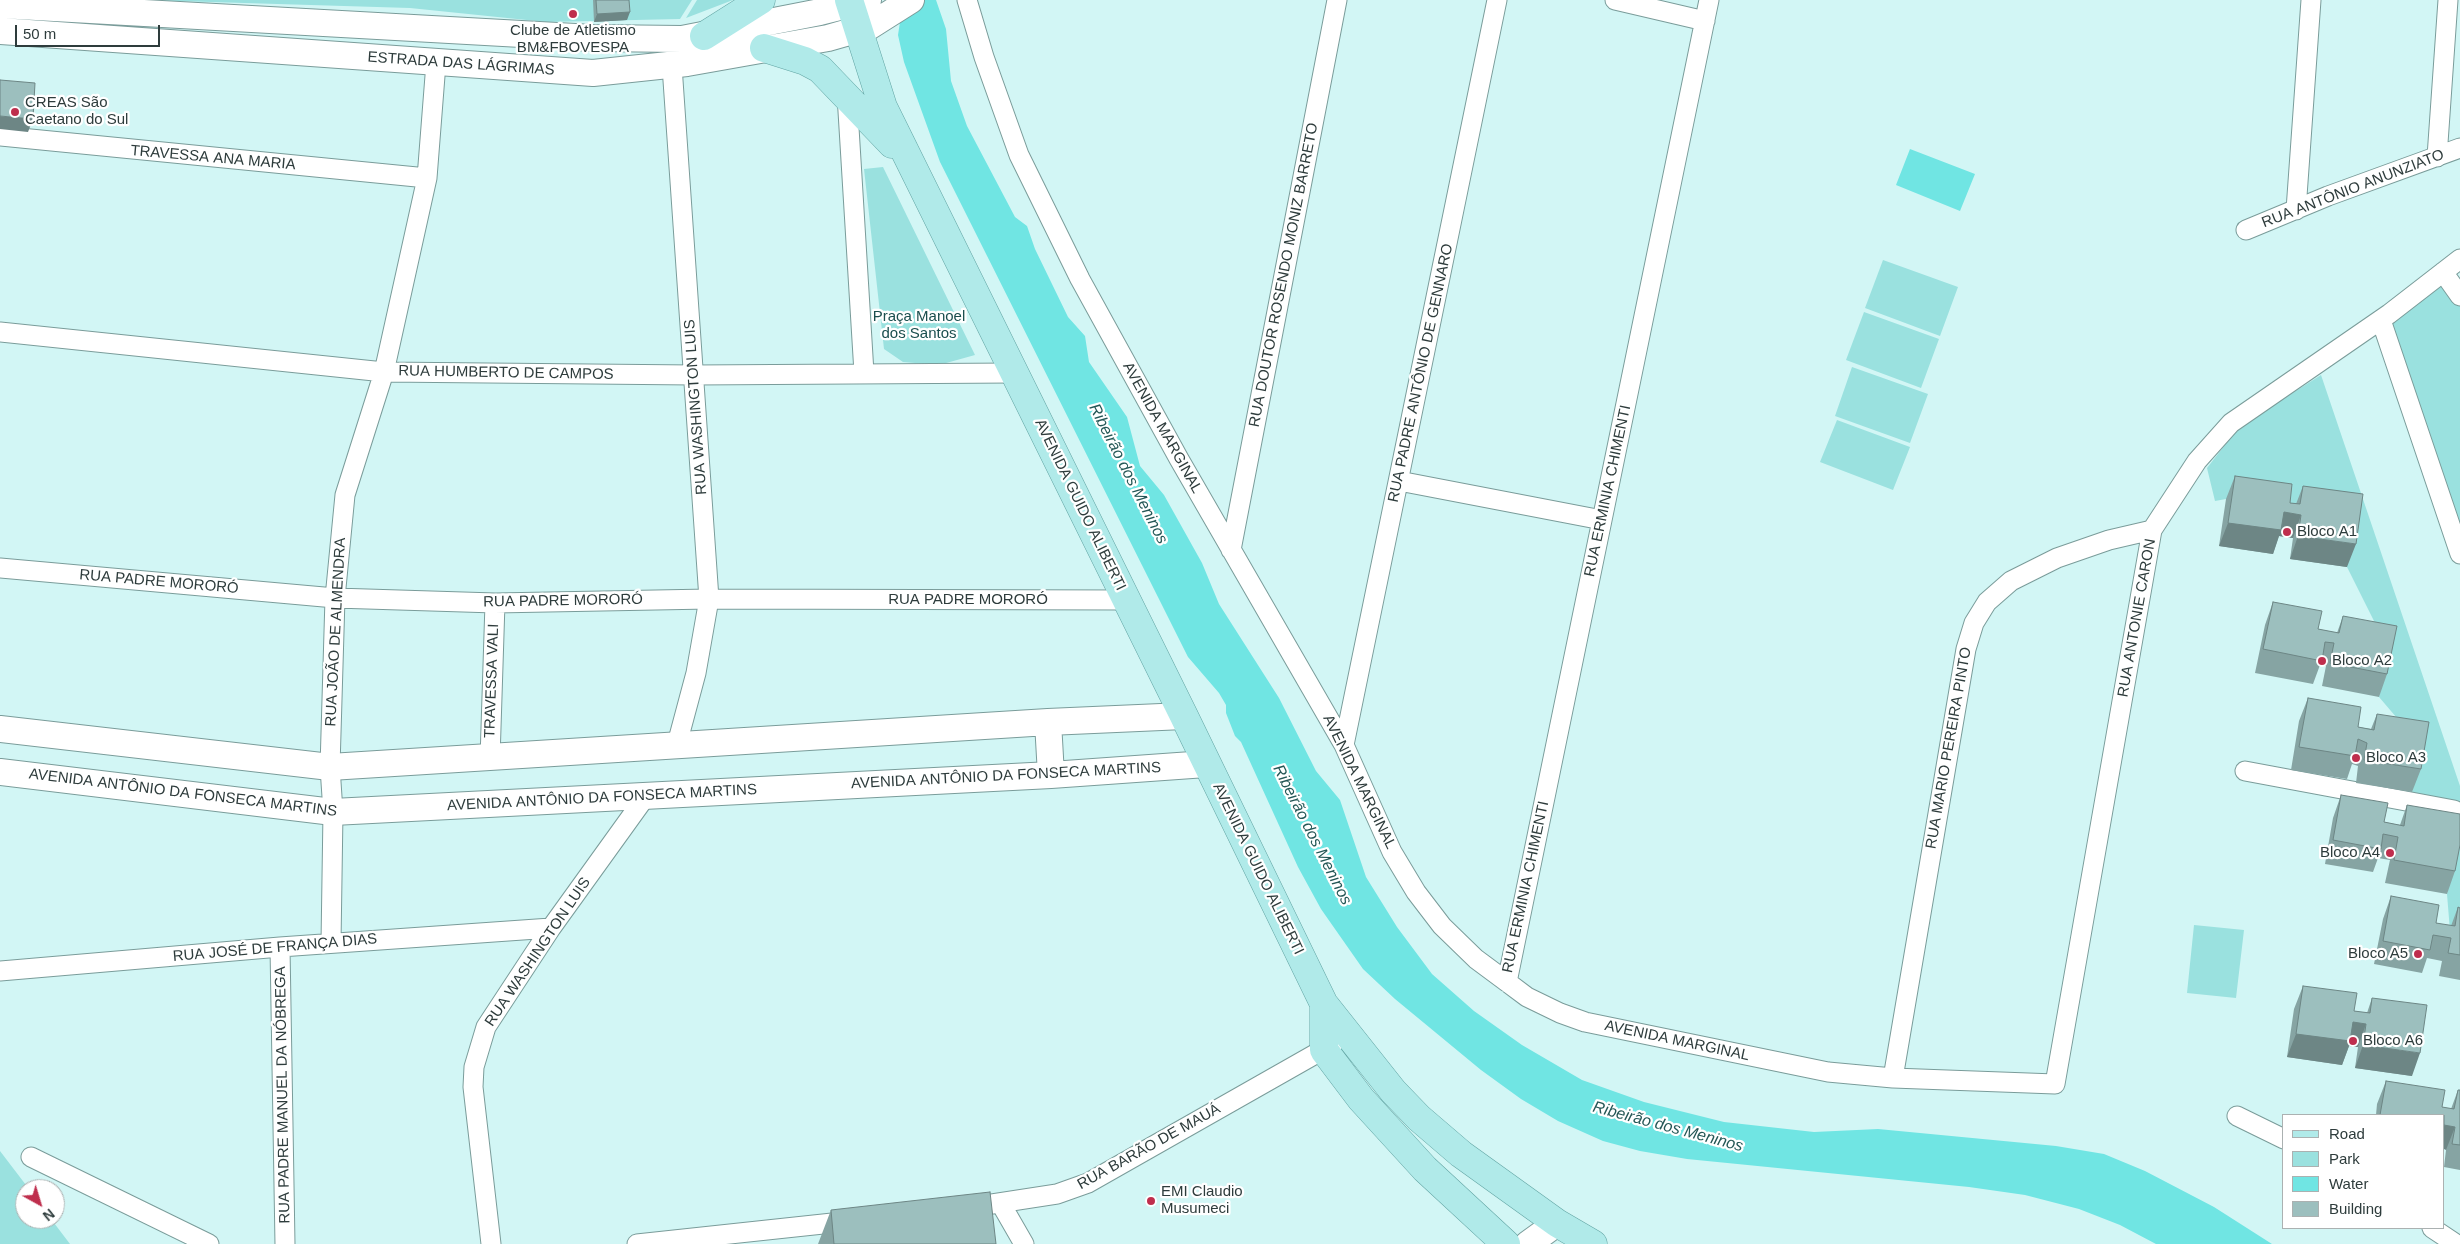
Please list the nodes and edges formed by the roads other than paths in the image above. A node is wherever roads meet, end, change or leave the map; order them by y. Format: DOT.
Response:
graph roads {
  1 [pos="761,0"];
  2 [pos="911,0"];
  3 [pos="968,0"];
  4 [pos="1337,0"];
  5 [pos="1497,0"];
  6 [pos="1615,0"];
  7 [pos="1709,0"];
  8 [pos="2311,0"];
  9 [pos="2448,0"];
  10 [pos="0,5"];
  11 [pos="856,9"];
  12 [pos="1705,21"];
  13 [pos="0,31"];
  14 [pos="704,36"];
  15 [pos="764,48"];
  16 [pos="436,63"];
  17 [pos="672,66"];
  18 [pos="846,95"];
  19 [pos="0,136"];
  20 [pos="2460,148"];
  21 [pos="2438,157"];
  22 [pos="911,165"];
  23 [pos="427,178"];
  24 [pos="2296,210"];
  25 [pos="2246,230"];
  26 [pos="2460,259"];
  27 [pos="2443,272"];
  28 [pos="2460,296"];
  29 [pos="2380,320"];
  30 [pos="0,332"];
  31 [pos="384,372"];
  32 [pos="864,373"];
  33 [pos="1014,373"];
  34 [pos="694,375"];
  35 [pos="1399,481"];
  36 [pos="1602,520"];
  37 [pos="2152,530"];
  38 [pos="1231,550"];
  39 [pos="2460,554"];
  40 [pos="0,568"];
  41 [pos="335,598"];
  42 [pos="709,599"];
  43 [pos="1127,600"];
  44 [pos="495,603"];
  45 [pos="1184,716"];
  46 [pos="1048,722"];
  47 [pos="0,729"];
  48 [pos="677,744"];
  49 [pos="1344,745"];
  50 [pos="490,759"];
  51 [pos="1206,764"];
  52 [pos="330,767"];
  53 [pos="2246,771"];
  54 [pos="0,772"];
  55 [pos="1052,775"];
  56 [pos="646,796"];
  57 [pos="2454,810"];
  58 [pos="333,812"];
  59 [pos="551,928"];
  60 [pos="331,943"];
  61 [pos="280,947"];
  62 [pos="0,972"];
  63 [pos="1507,982"];
  64 [pos="1324,1004"];
  65 [pos="1347,1035"];
  66 [pos="1324,1050"];
  67 [pos="1893,1078"];
  68 [pos="2055,1084"];
  69 [pos="2237,1116"];
  70 [pos="2282,1139"];
  71 [pos="31,1157"];
  72 [pos="1001,1204"];
  73 [pos="952,1210"];
  74 [pos="865,1219"];
  75 [pos="1558,1222"];
  76 [pos="2434,1229"];
  77 [pos="209,1244"];
  78 [pos="285,1244"];
  79 [pos="491,1244"];
  80 [pos="637,1244"];
  81 [pos="1024,1244"];
  82 [pos="1506,1244"];
  83 [pos="1528,1244"];
  84 [pos="1593,1244"];
  85 [pos="2456,1244"];
  1 -- 14 [label="main road"];
  2 -- 11 [label="street, ESTRADA DAS LÁGRIMAS"];
  3 -- 38 [label="street, AVENIDA MARGINAL"];
  4 -- 38 [label="street, RUA DOUTOR ROSENDO MONIZ BARRETO"];
  5 -- 35 [label="street, RUA PADRE ANTÔNIO DE GENNARO"];
  6 -- 12 [label="street"];
  7 -- 12 [label="street, RUA ERMINIA CHIMENTI"];
  8 -- 24 [label="street"];
  9 -- 21 [label="street"];
  10 -- 14 [label="street, ESTRADA DAS LÁGRIMAS"];
  11 -- 14 [label="street, ESTRADA DAS LÁGRIMAS"];
  11 -- 15 [label="street, ESTRADA DAS LÁGRIMAS"];
  11 -- 22 [label="main road, AVENIDA GUIDO ALIBERTI"];
  12 -- 36 [label="street, RUA ERMINIA CHIMENTI"];
  13 -- 16 [label="street, ESTRADA DAS LÁGRIMAS"];
  15 -- 17 [label="street, ESTRADA DAS LÁGRIMAS"];
  15 -- 18 [label="main road"];
  16 -- 17 [label="street, ESTRADA DAS LÁGRIMAS"];
  16 -- 23 [label="street, RUA JOÃO DE ALMENDRA"];
  17 -- 34 [label="street, RUA WASHINGTON LUIS"];
  18 -- 22 [label="main road"];
  18 -- 32 [label="street"];
  19 -- 23 [label="street, TRAVESSA ANA MARIA"];
  20 -- 21 [label="street, RUA ANTÔNIO ANUNZIATO"];
  21 -- 24 [label="street, RUA ANTÔNIO ANUNZIATO"];
  22 -- 33 [label="main road, AVENIDA GUIDO ALIBERTI"];
  23 -- 31 [label="street, RUA JOÃO DE ALMENDRA"];
  24 -- 25 [label="street, RUA ANTÔNIO ANUNZIATO"];
  26 -- 27 [label="street, RUA ANTONIE CARON"];
  27 -- 28 [label="street"];
  27 -- 29 [label="street, RUA ANTONIE CARON"];
  29 -- 37 [label="street, RUA ANTONIE CARON"];
  29 -- 39 [label="street"];
  30 -- 31 [label="street, RUA HUMBERTO DE CAMPOS"];
  31 -- 34 [label="street, RUA HUMBERTO DE CAMPOS"];
  31 -- 41 [label="street, RUA JOÃO DE ALMENDRA"];
  32 -- 33 [label="street, RUA HUMBERTO DE CAMPOS"];
  32 -- 34 [label="street, RUA HUMBERTO DE CAMPOS"];
  33 -- 43 [label="main road, AVENIDA GUIDO ALIBERTI"];
  34 -- 42 [label="street, RUA WASHINGTON LUIS"];
  35 -- 36 [label="street"];
  35 -- 49 [label="street, RUA PADRE ANTÔNIO DE GENNARO"];
  36 -- 63 [label="street, RUA ERMINIA CHIMENTI"];
  37 -- 67 [label="street, RUA MARIO PEREIRA PINTO"];
  37 -- 68 [label="street, RUA ANTONIE CARON"];
  38 -- 49 [label="street, AVENIDA MARGINAL"];
  40 -- 41 [label="street, RUA PADRE MORORÓ"];
  41 -- 44 [label="street, RUA PADRE MORORÓ"];
  41 -- 52 [label="street, RUA JOÃO DE ALMENDRA"];
  42 -- 43 [label="street, RUA PADRE MORORÓ"];
  42 -- 44 [label="street, RUA PADRE MORORÓ"];
  42 -- 48 [label="street, RUA WASHINGTON LUIS"];
  43 -- 45 [label="main road, AVENIDA GUIDO ALIBERTI"];
  44 -- 50 [label="street, TRAVESSA VALI"];
  45 -- 46 [label="street"];
  45 -- 51 [label="main road, AVENIDA GUIDO ALIBERTI"];
  46 -- 48 [label="street"];
  46 -- 55 [label="street"];
  47 -- 52 [label="street"];
  48 -- 50 [label="street"];
  49 -- 63 [label="street, AVENIDA MARGINAL"];
  50 -- 52 [label="street"];
  51 -- 55 [label="street, AVENIDA ANTÔNIO DA FONSECA MARTINS"];
  51 -- 64 [label="main road, AVENIDA GUIDO ALIBERTI"];
  52 -- 58 [label="street, RUA JOÃO DE ALMENDRA"];
  53 -- 57 [label="street"];
  54 -- 58 [label="street, AVENIDA ANTÔNIO DA FONSECA MARTINS"];
  55 -- 56 [label="street, AVENIDA ANTÔNIO DA FONSECA MARTINS"];
  56 -- 58 [label="street, AVENIDA ANTÔNIO DA FONSECA MARTINS"];
  56 -- 59 [label="street, RUA WASHINGTON LUIS"];
  58 -- 60 [label="street, RUA JOÃO DE ALMENDRA"];
  59 -- 60 [label="street, RUA JOSÉ DE FRANÇA DIAS"];
  59 -- 79 [label="street, RUA WASHINGTON LUIS"];
  60 -- 61 [label="street, RUA JOSÉ DE FRANÇA DIAS"];
  61 -- 62 [label="street, RUA JOSÉ DE FRANÇA DIAS"];
  61 -- 78 [label="street, RUA PADRE MANUEL DA NÓBREGA"];
  63 -- 67 [label="street, AVENIDA MARGINAL"];
  64 -- 65 [label="main road, AVENIDA GUIDO ALIBERTI"];
  64 -- 66 [label="main road, AVENIDA GUIDO ALIBERTI"];
  65 -- 66 [label="street, RUA BARÃO DE MAUÁ"];
  65 -- 75 [label="main road, AVENIDA GUIDO ALIBERTI"];
  66 -- 72 [label="street, RUA BARÃO DE MAUÁ"];
  66 -- 82 [label="main road"];
  67 -- 68 [label="street, AVENIDA MARGINAL"];
  69 -- 70 [label="street"];
  71 -- 77 [label="street"];
  72 -- 73 [label="street, RUA BARÃO DE MAUÁ"];
  72 -- 81 [label="street"];
  74 -- 80 [label="street"];
  75 -- 83 [label="street"];
  75 -- 84 [label="main road, AVENIDA GUIDO ALIBERTI"];
  76 -- 85 [label="street"];
}
